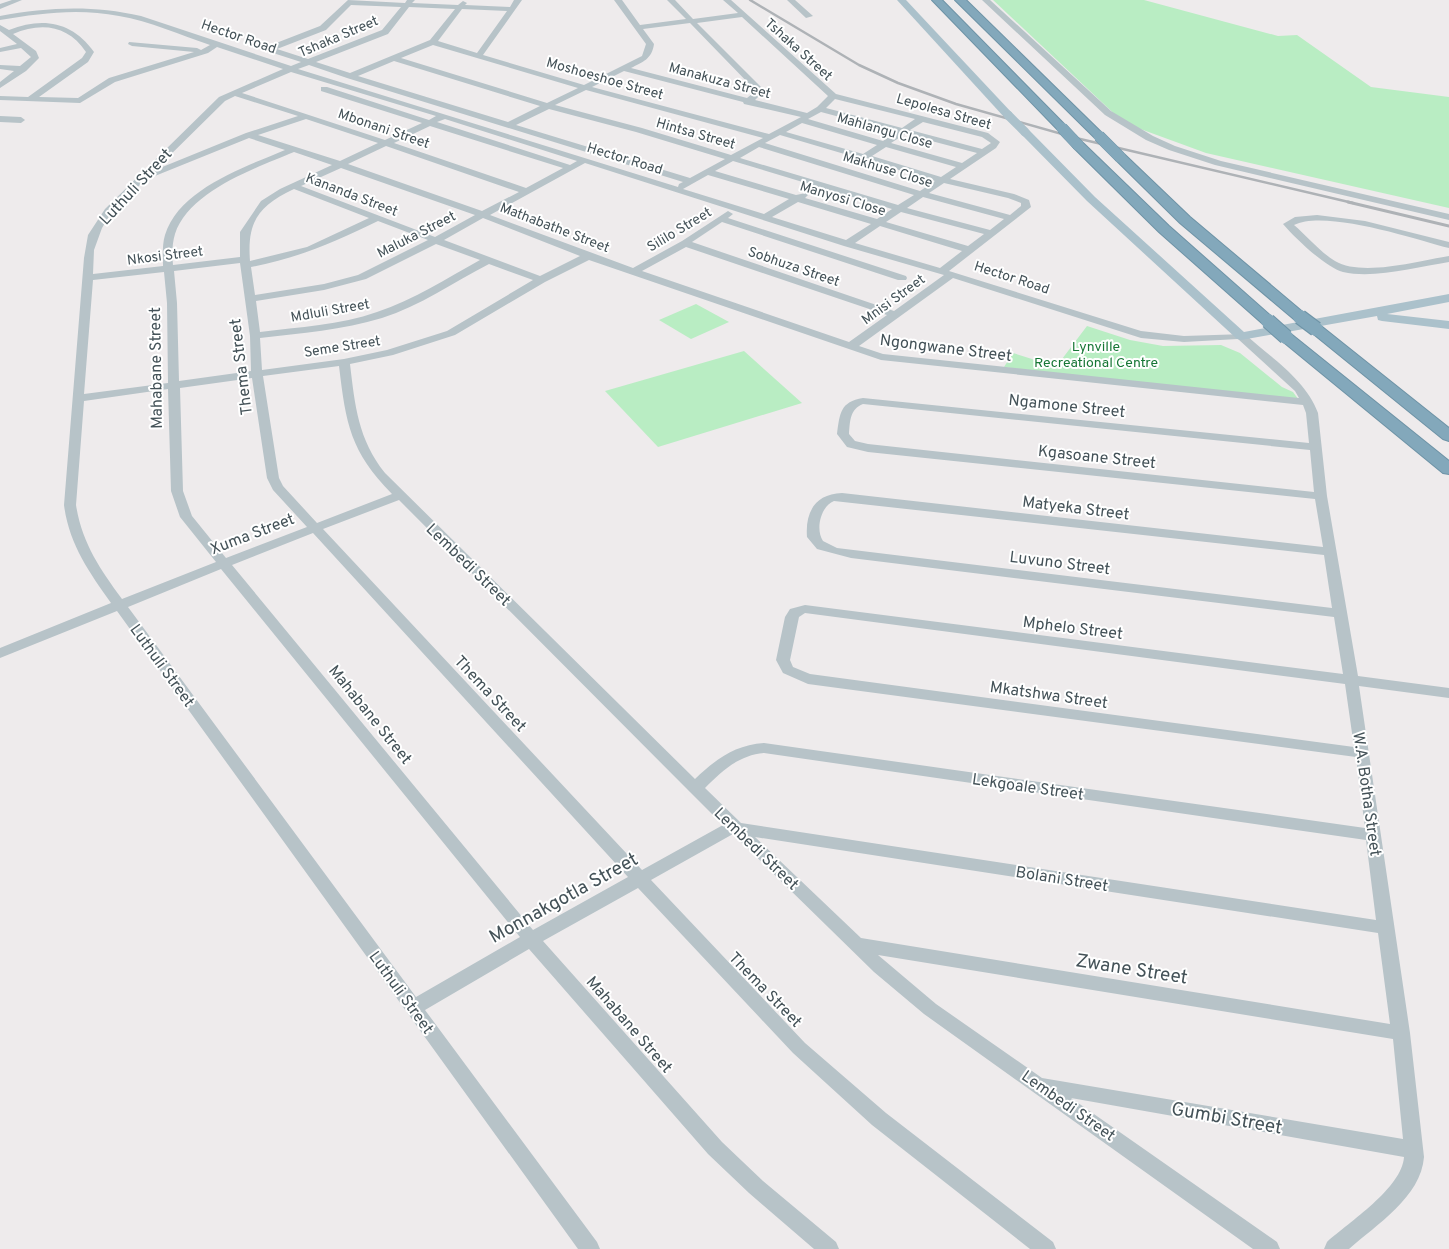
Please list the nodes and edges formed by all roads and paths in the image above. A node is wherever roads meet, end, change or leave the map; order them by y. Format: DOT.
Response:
graph roads {
  1 [pos="18,0"];
  2 [pos="465,0"];
  3 [pos="518,0"];
  4 [pos="618,0"];
  5 [pos="671,0"];
  6 [pos="727,0"];
  7 [pos="791,0"];
  8 [pos="901,0"];
  9 [pos="937,0"];
  10 [pos="960,0"];
  11 [pos="986,0"];
  12 [pos="351,1"];
  13 [pos="409,2"];
  14 [pos="0,7"];
  15 [pos="460,7"];
  16 [pos="512,10"];
  17 [pos="743,15"];
  18 [pos="809,16"];
  19 [pos="0,18"];
  20 [pos="691,22"];
  21 [pos="0,27"];
  22 [pos="638,27"];
  23 [pos="8,32"];
  24 [pos="433,42"];
  25 [pos="132,44"];
  26 [pos="217,44"];
  27 [pos="23,45"];
  28 [pos="0,50"];
  29 [pos="205,51"];
  30 [pos="479,55"];
  31 [pos="394,58"];
  32 [pos="308,62"];
  33 [pos="0,67"];
  34 [pos="23,69"];
  35 [pos="292,69"];
  36 [pos="625,69"];
  37 [pos="278,74"];
  38 [pos="350,76"];
  39 [pos="0,86"];
  40 [pos="586,88"];
  41 [pos="232,93"];
  42 [pos="833,96"];
  43 [pos="0,98"];
  44 [pos="29,100"];
  45 [pos="747,102"];
  46 [pos="548,106"];
  47 [pos="820,109"];
  48 [pos="308,116"];
  49 [pos="444,116"];
  50 [pos="0,118"];
  51 [pos="804,118"];
  52 [pos="921,119"];
  53 [pos="21,120"];
  54 [pos="429,122"];
  55 [pos="509,124"];
  56 [pos="903,131"];
  57 [pos="1025,132"];
  58 [pos="774,134"];
  59 [pos="249,135"];
  60 [pos="382,144"];
  61 [pos="758,144"];
  62 [pos="883,144"];
  63 [pos="292,150"];
  64 [pos="984,152"];
  65 [pos="734,158"];
  66 [pos="864,158"];
  67 [pos="583,161"];
  68 [pos="339,164"];
  69 [pos="962,166"];
  70 [pos="571,168"];
  71 [pos="708,172"];
  72 [pos="832,178"];
  73 [pos="141,179"];
  74 [pos="943,180"];
  75 [pos="690,181"];
  76 [pos="293,186"];
  77 [pos="526,190"];
  78 [pos="675,190"];
  79 [pos="922,194"];
  80 [pos="798,198"];
  81 [pos="736,209"];
  82 [pos="901,209"];
  83 [pos="483,215"];
  84 [pos="1449,217"];
  85 [pos="377,218"];
  86 [pos="764,218"];
  87 [pos="1011,218"];
  88 [pos="721,219"];
  89 [pos="879,224"];
  90 [pos="991,234"];
  91 [pos="434,241"];
  92 [pos="685,243"];
  93 [pos="846,244"];
  94 [pos="1449,244"];
  95 [pos="970,250"];
  96 [pos="588,256"];
  97 [pos="1449,259"];
  98 [pos="487,261"];
  99 [pos="245,262"];
  100 [pos="170,269"];
  101 [pos="635,271"];
  102 [pos="947,273"];
  103 [pos="88,278"];
  104 [pos="902,278"];
  105 [pos="541,280"];
  106 [pos="1449,298"];
  107 [pos="250,299"];
  108 [pos="893,314"];
  109 [pos="1351,316"];
  110 [pos="1449,325"];
  111 [pos="255,336"];
  112 [pos="1241,336"];
  113 [pos="1206,339"];
  114 [pos="850,347"];
  115 [pos="344,362"];
  116 [pos="257,374"];
  117 [pos="173,385"];
  118 [pos="1295,385"];
  119 [pos="79,398"];
  120 [pos="1308,402"];
  121 [pos="1449,436"];
  122 [pos="845,439"];
  123 [pos="1317,447"];
  124 [pos="1449,469"];
  125 [pos="399,496"];
  126 [pos="1321,496"];
  127 [pos="819,506"];
  128 [pos="313,528"];
  129 [pos="1331,552"];
  130 [pos="224,563"];
  131 [pos="119,604"];
  132 [pos="1340,613"];
  133 [pos="792,617"];
  134 [pos="0,653"];
  135 [pos="1352,681"];
  136 [pos="1449,693"];
  137 [pos="1363,753"];
  138 [pos="695,788"];
  139 [pos="736,827"];
  140 [pos="1374,835"];
  141 [pos="640,879"];
  142 [pos="1387,928"];
  143 [pos="531,938"];
  144 [pos="856,944"];
  145 [pos="413,1008"];
  146 [pos="1401,1033"];
  147 [pos="1040,1084"];
  148 [pos="1414,1150"];
  149 [pos="590,1249"];
  150 [pos="829,1249"];
  151 [pos="1046,1249"];
  152 [pos="1270,1249"];
  153 [pos="1334,1249"];
  1 -- 14 [label="street"];
  2 -- 15 [label="street"];
  3 -- 16 [label="street"];
  4 -- 22 [label="street"];
  5 -- 20 [label="street"];
  6 -- 17 [label="street, Tshaka Street"];
  7 -- 18 [label="street"];
  8 -- 57 [label="main road, bridge"];
  9 -- 124 [label="highway, bridge"];
  10 -- 121 [label="highway, bridge"];
  11 -- 84 [label="street"];
  12 -- 13 [label="street"];
  12 -- 32 [label="street, Hector Road"];
  13 -- 15 [label="street"];
  13 -- 32 [label="street, Tshaka Street"];
  15 -- 16 [label="street"];
  15 -- 24 [label="street"];
  16 -- 30 [label="street"];
  17 -- 20 [label="street"];
  17 -- 42 [label="street, Tshaka Street"];
  19 -- 26 [label="street, Hector Road"];
  20 -- 22 [label="street"];
  20 -- 45 [label="street"];
  21 -- 23 [label="street"];
  22 -- 36 [label="street"];
  23 -- 27 [label="street"];
  23 -- 44 [label="street"];
  24 -- 30 [label="street, Moshoeshoe Street"];
  24 -- 31 [label="street"];
  25 -- 29 [label="street"];
  26 -- 29 [label="street"];
  26 -- 35 [label="street, Hector Road"];
  27 -- 28 [label="street"];
  27 -- 34 [label="street"];
  29 -- 44 [label="street"];
  30 -- 40 [label="street, Moshoeshoe Street"];
  31 -- 38 [label="street"];
  31 -- 46 [label="street, Hintsa Street"];
  32 -- 35 [label="street, Tshaka Street"];
  32 -- 38 [label="street, Hector Road"];
  33 -- 34 [label="street"];
  34 -- 39 [label="street"];
  35 -- 37 [label="street, Luthuli Street"];
  35 -- 49 [label="street, Hector Road"];
  36 -- 40 [label="street"];
  36 -- 45 [label="street, Manakuza Street"];
  37 -- 41 [label="street, Luthuli Street"];
  37 -- 54 [label="street, Hector Road"];
  38 -- 55 [label="street, Hector Road"];
  40 -- 46 [label="street"];
  40 -- 58 [label="street, Moshoeshoe Street"];
  41 -- 48 [label="street, Mbonani Street"];
  41 -- 73 [label="street, Luthuli Street"];
  42 -- 47 [label="street"];
  42 -- 52 [label="street, Lepolesa Street"];
  43 -- 44 [label="street"];
  45 -- 51 [label="street, Manakuza Street"];
  46 -- 55 [label="street"];
  46 -- 65 [label="street, Hintsa Street"];
  47 -- 51 [label="street"];
  47 -- 56 [label="street"];
  48 -- 59 [label="street"];
  48 -- 60 [label="street, Mbonani Street"];
  49 -- 54 [label="street, Thema Street"];
  49 -- 67 [label="street, Hector Road"];
  50 -- 53 [label="street"];
  51 -- 58 [label="street"];
  51 -- 62 [label="street, Mahlangu Close"];
  52 -- 56 [label="street"];
  52 -- 64 [label="street, Lepolesa Street"];
  54 -- 60 [label="street, Thema Street"];
  54 -- 70 [label="street, Hector Road"];
  55 -- 75 [label="street, Hector Road"];
  56 -- 62 [label="street"];
  56 -- 64 [label="street"];
  57 -- 112 [label="main road"];
  58 -- 61 [label="street"];
  58 -- 66 [label="street, Moshoeshoe Street"];
  59 -- 63 [label="street, Mathabathe Street"];
  59 -- 73 [label="street"];
  60 -- 68 [label="street, Thema Street"];
  60 -- 77 [label="street, Mbonani Street"];
  61 -- 65 [label="street"];
  61 -- 72 [label="street, Makhuse Close"];
  62 -- 66 [label="street"];
  62 -- 69 [label="street, Mahlangu Close"];
  63 -- 68 [label="street, Mathabathe Street"];
  63 -- 100 [label="street, Mahabane Street"];
  64 -- 69 [label="street, Lepolesa Street"];
  65 -- 71 [label="street"];
  65 -- 72 [label="street, Hintsa Street"];
  66 -- 72 [label="street"];
  66 -- 74 [label="street, Moshoeshoe Street"];
  67 -- 70 [label="street, Maluka Street"];
  67 -- 78 [label="street, Hector Road"];
  68 -- 76 [label="street, Thema Street"];
  68 -- 83 [label="street, Mathabathe Street"];
  69 -- 74 [label="street, Lepolesa Street"];
  70 -- 77 [label="street, Maluka Street"];
  71 -- 75 [label="street"];
  71 -- 80 [label="street, Manyosi Close"];
  72 -- 79 [label="street, Makhuse Close"];
  72 -- 80 [label="street"];
  72 -- 82 [label="street, Hintsa Street"];
  73 -- 103 [label="street, Luthuli Street"];
  74 -- 79 [label="street, Lepolesa Street"];
  74 -- 87 [label="street"];
  75 -- 78 [label="street"];
  76 -- 85 [label="street, Kananda Street"];
  76 -- 99 [label="street, Thema Street"];
  77 -- 83 [label="street, Maluka Street"];
  78 -- 81 [label="street, Hector Road"];
  79 -- 82 [label="street, Lepolesa Street"];
  79 -- 87 [label="street, Makhuse Close"];
  80 -- 86 [label="street"];
  80 -- 89 [label="street, Manyosi Close"];
  81 -- 86 [label="street, Hector Road"];
  81 -- 88 [label="street, Sililo Street"];
  82 -- 89 [label="street, Lepolesa Street"];
  82 -- 90 [label="street, Hintsa Street"];
  83 -- 91 [label="street, Maluka Street"];
  83 -- 96 [label="street, Mathabathe Street"];
  85 -- 91 [label="street, Kananda Street"];
  85 -- 99 [label="street, Nkosi Street"];
  86 -- 93 [label="street, Hector Road"];
  87 -- 90 [label="street"];
  88 -- 92 [label="street, Sililo Street"];
  88 -- 104 [label="street"];
  89 -- 93 [label="street, Lepolesa Street"];
  89 -- 95 [label="street, Manyosi Close"];
  90 -- 95 [label="street"];
  91 -- 98 [label="street, Kananda Street"];
  91 -- 107 [label="street, Maluka Street"];
  92 -- 101 [label="street, Sililo Street"];
  92 -- 108 [label="street, Sobhuza Street"];
  93 -- 102 [label="street, Hector Road"];
  94 -- 97 [label="street"];
  95 -- 102 [label="street"];
  96 -- 101 [label="street, Mathabathe Street"];
  96 -- 105 [label="street, Seme Street"];
  98 -- 105 [label="street, Kananda Street"];
  98 -- 111 [label="street, Mdluli Street"];
  99 -- 100 [label="street, Nkosi Street"];
  99 -- 107 [label="street, Thema Street"];
  100 -- 103 [label="street, Nkosi Street"];
  100 -- 117 [label="street, Mahabane Street"];
  101 -- 114 [label="street, Mathabathe Street"];
  102 -- 108 [label="street, Mnisi Street"];
  102 -- 113 [label="street, Hector Road"];
  103 -- 119 [label="street, Luthuli Street"];
  105 -- 115 [label="street, Seme Street"];
  106 -- 109 [label="main road"];
  107 -- 111 [label="street, Thema Street"];
  108 -- 114 [label="street, Mnisi Street"];
  109 -- 110 [label="main road"];
  109 -- 112 [label="main road"];
  111 -- 116 [label="street, Thema Street"];
  112 -- 113 [label="street, Hector Road"];
  112 -- 118 [label="street, W.A. Botha Street"];
  113 -- 118 [label="street"];
  114 -- 120 [label="street, Ngongwane Street"];
  115 -- 116 [label="street, Seme Street"];
  115 -- 125 [label="street, Lembedi Street"];
  116 -- 117 [label="street, Seme Street"];
  116 -- 128 [label="street, Thema Street"];
  117 -- 119 [label="street, Seme Street"];
  117 -- 130 [label="street, Mahabane Street"];
  118 -- 120 [label="street, W.A. Botha Street"];
  119 -- 131 [label="street, Luthuli Street"];
  120 -- 123 [label="street, W.A. Botha Street"];
  122 -- 123 [label="street, Ngamone Street"];
  122 -- 126 [label="street, Kgasoane Street"];
  123 -- 126 [label="street, W.A. Botha Street"];
  125 -- 128 [label="street, Xuma Street"];
  125 -- 138 [label="street, Lembedi Street"];
  126 -- 129 [label="street, W.A. Botha Street"];
  127 -- 129 [label="street, Matyeka Street"];
  127 -- 132 [label="street, Luvuno Street"];
  128 -- 130 [label="street, Xuma Street"];
  128 -- 141 [label="street, Thema Street"];
  129 -- 132 [label="street, W.A. Botha Street"];
  130 -- 131 [label="street, Xuma Street"];
  130 -- 143 [label="street, Mahabane Street"];
  131 -- 134 [label="street"];
  131 -- 145 [label="street, Luthuli Street"];
  132 -- 135 [label="street, W.A. Botha Street"];
  133 -- 135 [label="street, Mphelo Street"];
  133 -- 137 [label="street, Mkatshwa Street"];
  135 -- 136 [label="street, Mphelo Street"];
  135 -- 137 [label="street, W.A. Botha Street"];
  137 -- 140 [label="street, W.A. Botha Street"];
  138 -- 139 [label="street, Lembedi Street"];
  138 -- 140 [label="street, Lekgoale Street"];
  139 -- 141 [label="street, Monnakgotla Street"];
  139 -- 142 [label="street, Bolani Street"];
  139 -- 144 [label="street, Lembedi Street"];
  140 -- 142 [label="street, W.A. Botha Street"];
  141 -- 143 [label="street, Monnakgotla Street"];
  141 -- 151 [label="street, Thema Street"];
  142 -- 146 [label="street, W.A. Botha Street"];
  143 -- 145 [label="street, Monnakgotla Street"];
  143 -- 150 [label="street, Mahabane Street"];
  144 -- 146 [label="street, Zwane Street"];
  144 -- 147 [label="street, Lembedi Street"];
  145 -- 149 [label="street, Luthuli Street"];
  146 -- 148 [label="street, W.A. Botha Street"];
  147 -- 148 [label="street, Gumbi Street"];
  147 -- 152 [label="street, Lembedi Street"];
  148 -- 153 [label="street, W.A. Botha Street"];
}
